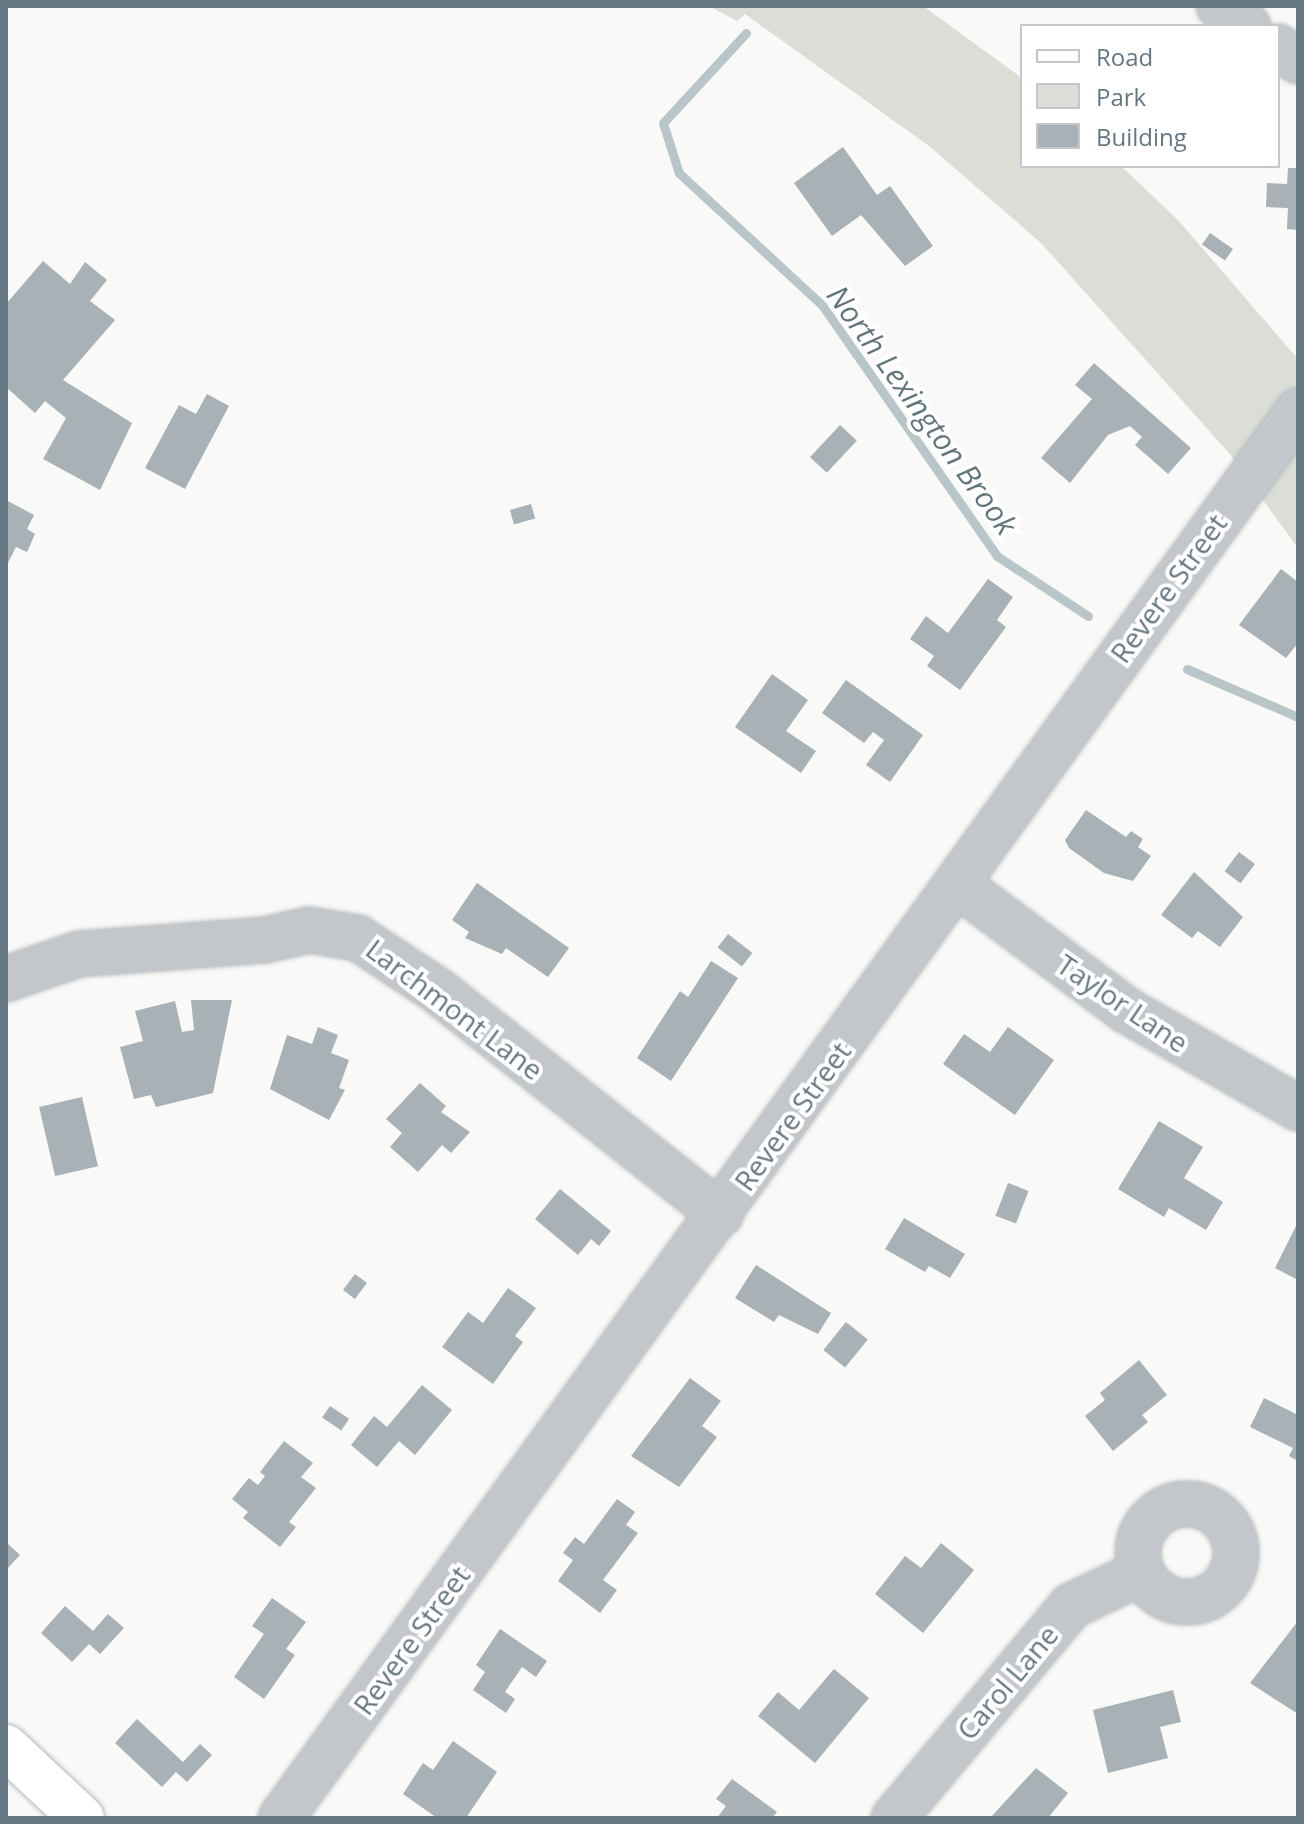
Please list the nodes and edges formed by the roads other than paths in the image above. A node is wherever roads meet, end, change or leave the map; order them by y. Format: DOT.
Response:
graph roads {
  1 [pos="1219,6"];
  2 [pos="1245,24"];
  3 [pos="1280,48"];
  4 [pos="1298,61"];
  5 [pos="1298,411"];
  6 [pos="957,884"];
  7 [pos="6,979"];
  8 [pos="1298,1108"];
  9 [pos="720,1214"];
  10 [pos="1140,1573"];
  11 [pos="6,1747"];
  12 [pos="82,1818"];
  13 [pos="281,1818"];
  14 [pos="894,1818"];
  1 -- 2 [label="street"];
  3 -- 4 [label="street"];
  5 -- 6 [label="street, Revere Street"];
  6 -- 8 [label="street, Taylor Lane"];
  6 -- 9 [label="street, Revere Street"];
  7 -- 9 [label="street, Larchmont Lane"];
  9 -- 13 [label="street, Revere Street"];
  10 -- 14 [label="street, Carol Lane"];
  11 -- 12 [label="main road"];
}
